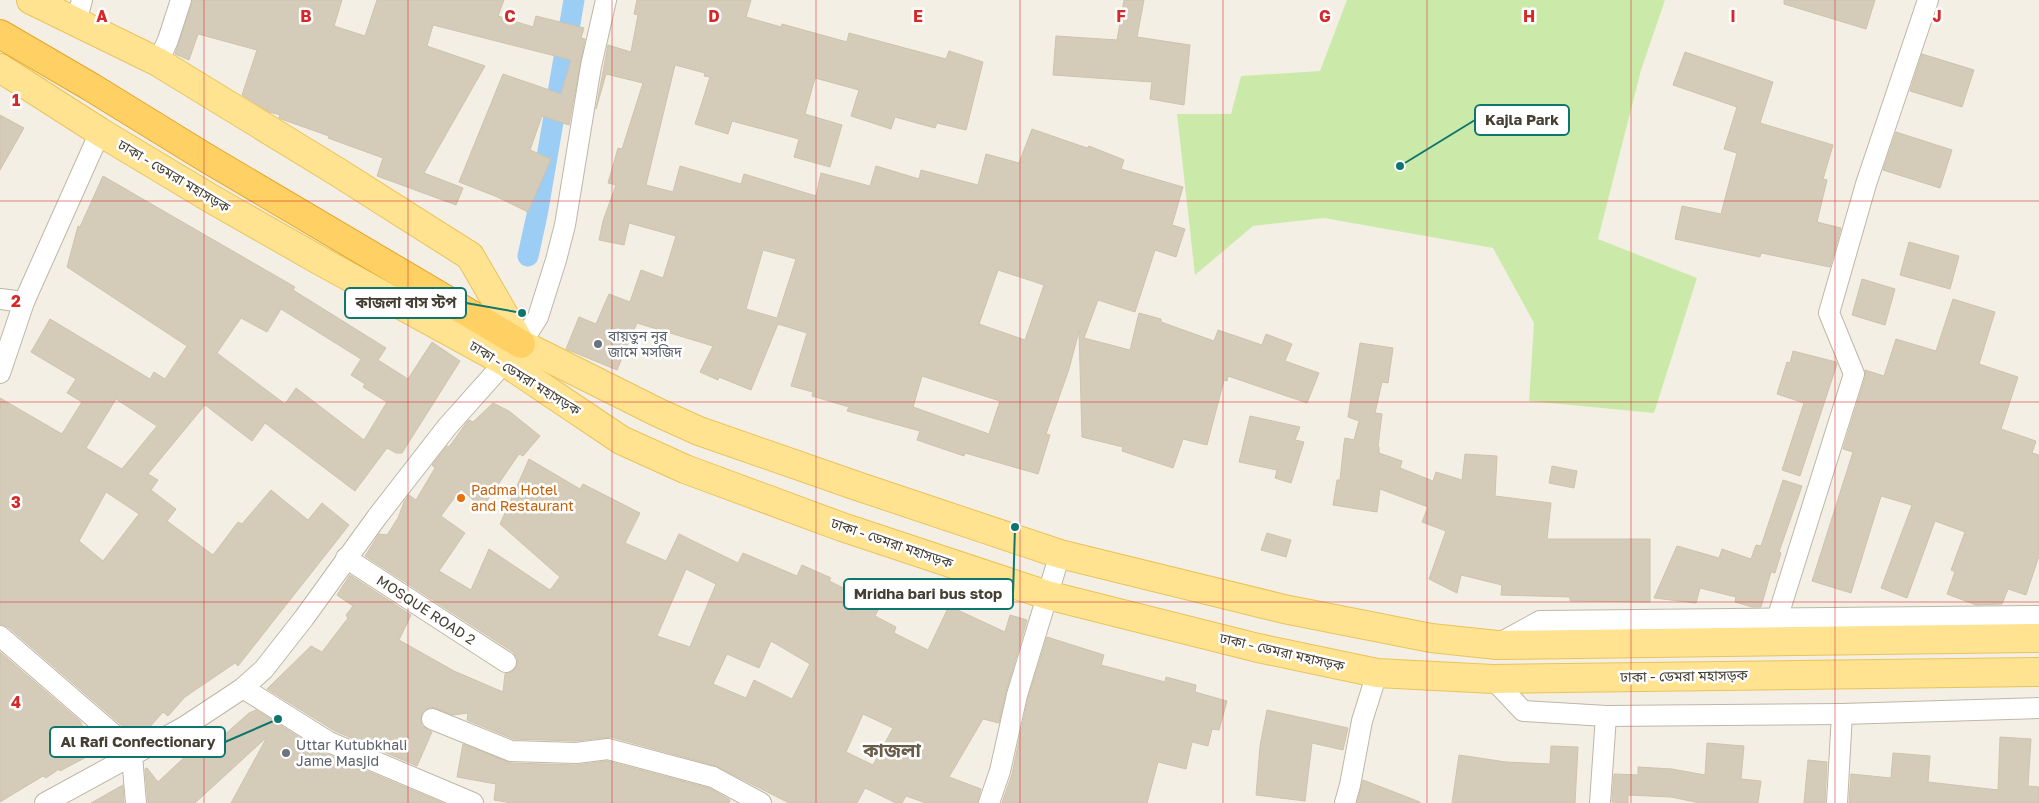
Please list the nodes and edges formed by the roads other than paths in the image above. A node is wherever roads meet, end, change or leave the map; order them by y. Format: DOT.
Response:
graph roads {
  1 [pos="31,0"];
  2 [pos="181,0"];
  3 [pos="606,0"];
  4 [pos="1928,0"];
  5 [pos="79,11"];
  6 [pos="0,20"];
  7 [pos="0,34"];
  8 [pos="158,62"];
  9 [pos="0,68"];
  10 [pos="100,132"];
  11 [pos="391,266"];
  12 [pos="0,299"];
  13 [pos="24,302"];
  14 [pos="513,353"];
  15 [pos="1,369"];
  16 [pos="699,431"];
  17 [pos="685,469"];
  18 [pos="1034,546"];
  19 [pos="1060,554"];
  20 [pos="346,558"];
  21 [pos="1035,591"];
  22 [pos="2039,616"];
  23 [pos="1777,619"];
  24 [pos="0,636"];
  25 [pos="2039,638"];
  26 [pos="1497,645"];
  27 [pos="506,662"];
  28 [pos="2039,672"];
  29 [pos="1377,673"];
  30 [pos="1493,679"];
  31 [pos="243,688"];
  32 [pos="2039,708"];
  33 [pos="1842,714"];
  34 [pos="1606,716"];
  35 [pos="432,720"];
  36 [pos="132,756"];
  37 [pos="45,803"];
  38 [pos="136,803"];
  39 [pos="473,803"];
  40 [pos="761,803"];
  41 [pos="989,803"];
  42 [pos="1344,803"];
  43 [pos="1600,803"];
  44 [pos="1837,803"];
  1 -- 5 [label="main road, ঢাকা - ডেমরা মহাসড়ক"];
  2 -- 8 [label="street"];
  3 -- 14 [label="street"];
  4 -- 23 [label="street"];
  5 -- 8 [label="main road, ঢাকা - ডেমরা মহাসড়ক"];
  6 -- 11 [label="highway"];
  7 -- 11 [label="highway"];
  8 -- 14 [label="main road, ঢাকা - ডেমরা মহাসড়ক"];
  9 -- 10 [label="main road, ঢাকা - ডেমরা মহাসড়ক"];
  10 -- 13 [label="street"];
  10 -- 14 [label="main road, ঢাকা - ডেমরা মহাসড়ক"];
  11 -- 14 [label="highway"];
  12 -- 13 [label="street"];
  13 -- 15 [label="street"];
  14 -- 16 [label="main road, ঢাকা - ডেমরা মহাসড়ক"];
  14 -- 17 [label="main road, ঢাকা - ডেমরা মহাসড়ক"];
  14 -- 20 [label="street"];
  16 -- 17 [label="main road"];
  16 -- 18 [label="main road, ঢাকা - ডেমরা মহাসড়ক"];
  17 -- 21 [label="main road, ঢাকা - ডেমরা মহাসড়ক"];
  18 -- 19 [label="main road, ঢাকা - ডেমরা মহাসড়ক"];
  18 -- 21 [label="main road"];
  19 -- 21 [label="street"];
  19 -- 26 [label="main road, ঢাকা - ডেমরা মহাসড়ক"];
  20 -- 27 [label="street, MOSQUE ROAD 2"];
  20 -- 31 [label="street"];
  21 -- 29 [label="main road, ঢাকা - ডেমরা মহাসড়ক"];
  21 -- 41 [label="street"];
  22 -- 23 [label="street"];
  23 -- 26 [label="street"];
  24 -- 36 [label="street"];
  25 -- 26 [label="main road, ঢাকা - ডেমরা মহাসড়ক"];
  28 -- 30 [label="main road, ঢাকা - ডেমরা মহাসড়ক"];
  29 -- 30 [label="main road, ঢাকা - ডেমরা মহাসড়ক"];
  29 -- 42 [label="street"];
  30 -- 34 [label="street"];
  31 -- 36 [label="street"];
  31 -- 39 [label="street"];
  32 -- 33 [label="street"];
  33 -- 34 [label="street"];
  33 -- 44 [label="street"];
  34 -- 43 [label="street"];
  35 -- 40 [label="street"];
  36 -- 37 [label="street"];
  36 -- 38 [label="street"];
}
